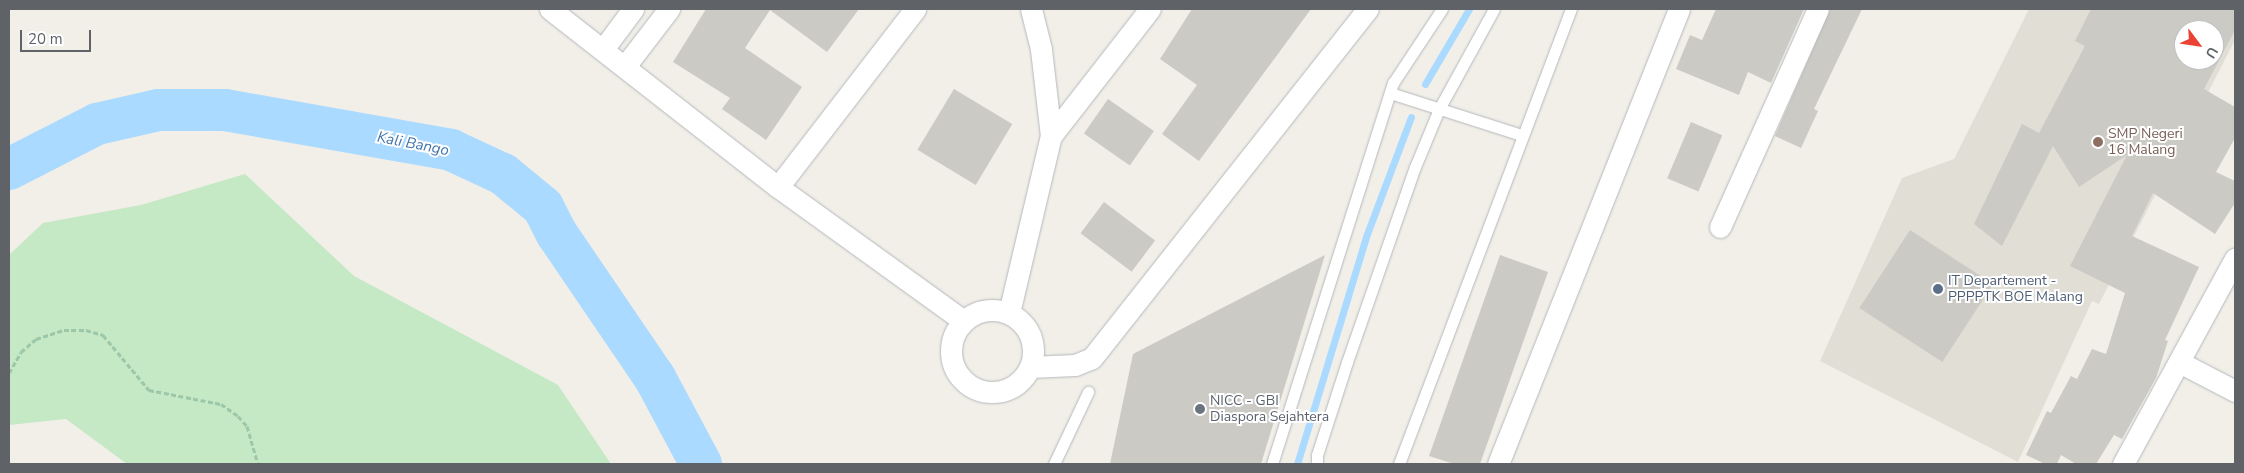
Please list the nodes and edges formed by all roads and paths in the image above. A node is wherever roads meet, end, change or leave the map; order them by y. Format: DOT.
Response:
graph roads {
  1 [pos="550,9"];
  2 [pos="633,9"];
  3 [pos="669,9"];
  4 [pos="915,9"];
  5 [pos="1031,9"];
  6 [pos="1150,9"];
  7 [pos="1368,9"];
  8 [pos="1442,9"];
  9 [pos="1494,9"];
  10 [pos="1571,9"];
  11 [pos="1679,9"];
  12 [pos="1818,9"];
  13 [pos="604,48"];
  14 [pos="626,64"];
  15 [pos="1390,93"];
  16 [pos="1439,109"];
  17 [pos="1051,136"];
  18 [pos="1522,136"];
  19 [pos="778,187"];
  20 [pos="1720,227"];
  21 [pos="2235,259"];
  22 [pos="1009,313"];
  23 [pos="964,321"];
  24 [pos="2179,362"];
  25 [pos="1030,367"];
  26 [pos="9,373"];
  27 [pos="2235,391"];
  28 [pos="1088,392"];
  29 [pos="258,464"];
  30 [pos="1054,464"];
  31 [pos="1272,464"];
  32 [pos="1317,464"];
  33 [pos="1399,464"];
  34 [pos="1498,464"];
  35 [pos="2123,464"];
  1 -- 13 [label="street"];
  2 -- 13 [label="street"];
  3 -- 14 [label="street"];
  4 -- 19 [label="street"];
  5 -- 17 [label="street"];
  6 -- 17 [label="street"];
  7 -- 25 [label="street"];
  8 -- 15 [label="lane"];
  9 -- 16 [label="lane"];
  10 -- 18 [label="lane"];
  11 -- 34 [label="street"];
  12 -- 20 [label="street"];
  13 -- 14 [label="street"];
  14 -- 19 [label="street"];
  15 -- 16 [label="lane"];
  15 -- 31 [label="lane"];
  16 -- 18 [label="lane"];
  16 -- 32 [label="lane"];
  17 -- 22 [label="street"];
  18 -- 33 [label="lane"];
  19 -- 23 [label="street"];
  21 -- 24 [label="street"];
  22 -- 23 [label="street"];
  22 -- 25 [label="street"];
  23 -- 25 [label="street"];
  24 -- 27 [label="street"];
  24 -- 35 [label="street"];
  26 -- 29 [label="path"];
  28 -- 30 [label="lane"];
}
